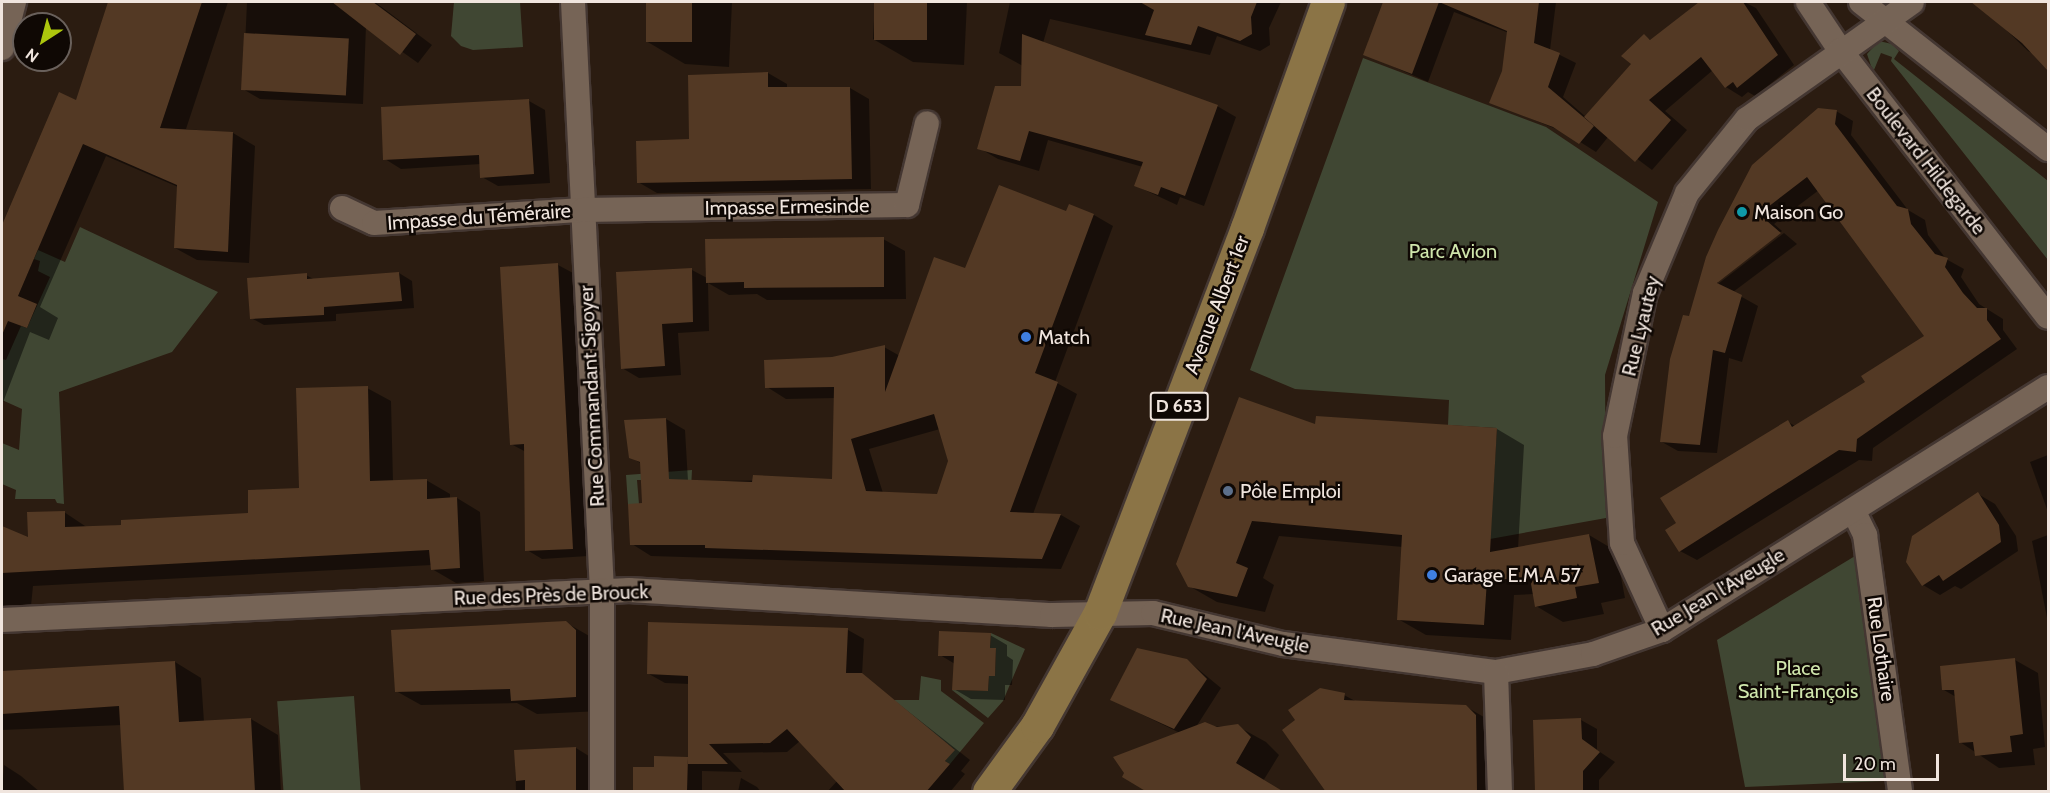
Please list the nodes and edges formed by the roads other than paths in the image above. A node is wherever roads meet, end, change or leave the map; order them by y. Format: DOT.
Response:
graph roads {
  1 [pos="14,2"];
  2 [pos="573,2"];
  3 [pos="1328,2"];
  4 [pos="1808,2"];
  5 [pos="1861,2"];
  6 [pos="1912,2"];
  7 [pos="1885,20"];
  8 [pos="3,35"];
  9 [pos="1840,50"];
  10 [pos="927,123"];
  11 [pos="2049,149"];
  12 [pos="342,208"];
  13 [pos="583,210"];
  14 [pos="2049,318"];
  15 [pos="2049,387"];
  16 [pos="1853,510"];
  17 [pos="602,590"];
  18 [pos="1100,613"];
  19 [pos="2,620"];
  20 [pos="1662,630"];
  21 [pos="1496,672"];
  22 [pos="602,792"];
  23 [pos="989,792"];
  24 [pos="1500,792"];
  25 [pos="1900,792"];
  1 -- 8 [label="street"];
  2 -- 13 [label="street, Rue Commandant Sigoyer"];
  3 -- 18 [label="main road, Avenue Albert 1er / D 653"];
  4 -- 9 [label="street, Boulevard Hildegarde"];
  5 -- 7 [label="street"];
  6 -- 7 [label="street, Rue Lyautey"];
  7 -- 9 [label="street, Rue Lyautey"];
  7 -- 11 [label="street"];
  9 -- 14 [label="street, Boulevard Hildegarde"];
  9 -- 20 [label="street, Rue Lyautey"];
  10 -- 13 [label="street, Impasse Ermesinde"];
  12 -- 13 [label="street, Impasse du Téméraire"];
  13 -- 17 [label="street, Rue Commandant Sigoyer"];
  15 -- 16 [label="street, Rue Jean l'Aveugle"];
  16 -- 20 [label="street, Rue Jean l'Aveugle"];
  16 -- 25 [label="street, Rue Lothaire"];
  17 -- 18 [label="street, Rue des Près de Brouck"];
  17 -- 19 [label="street, Rue des Près de Brouck"];
  17 -- 22 [label="street, Rue Commandant Sigoyer"];
  18 -- 21 [label="street, Rue Jean l'Aveugle"];
  18 -- 23 [label="main road, Avenue Albert 1er / D 653"];
  20 -- 21 [label="street, Rue Jean l'Aveugle"];
  21 -- 24 [label="street"];
}
